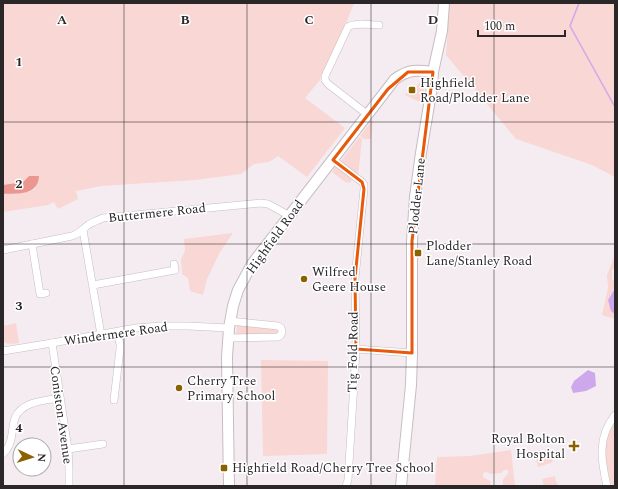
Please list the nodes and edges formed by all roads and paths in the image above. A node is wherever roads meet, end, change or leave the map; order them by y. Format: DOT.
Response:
graph roads {
  1 [pos="444,3"];
  2 [pos="379,25"];
  3 [pos="433,72"];
  4 [pos="368,115"];
  5 [pos="333,160"];
  6 [pos="290,216"];
  7 [pos="83,230"];
  8 [pos="32,244"];
  9 [pos="3,250"];
  10 [pos="174,264"];
  11 [pos="93,285"];
  12 [pos="46,293"];
  13 [pos="229,329"];
  14 [pos="117,332"];
  15 [pos="101,335"];
  16 [pos="52,343"];
  17 [pos="356,349"];
  18 [pos="3,351"];
  19 [pos="412,353"];
  20 [pos="59,398"];
  21 [pos="114,400"];
  22 [pos="615,416"];
  23 [pos="103,444"];
  24 [pos="68,449"];
  25 [pos="3,454"];
  26 [pos="69,486"];
  27 [pos="229,486"];
  28 [pos="346,486"];
  29 [pos="401,486"];
  30 [pos="607,486"];
  1 -- 3 [label="main road, Plodder Lane"];
  2 -- 4 [label="street"];
  3 -- 4 [label="main road, Highfield Road"];
  3 -- 19 [label="main road, Plodder Lane"];
  4 -- 5 [label="main road, Highfield Road"];
  5 -- 6 [label="main road, Highfield Road"];
  5 -- 17 [label="street, Tig Fold Road"];
  6 -- 7 [label="street, Buttermere Road"];
  6 -- 13 [label="main road, Highfield Road"];
  7 -- 8 [label="street, Buttermere Road"];
  7 -- 11 [label="street"];
  8 -- 9 [label="street, Buttermere Road"];
  8 -- 12 [label="street"];
  10 -- 11 [label="street"];
  11 -- 15 [label="street"];
  13 -- 13 [label="street"];
  13 -- 14 [label="street, Windermere Road"];
  13 -- 27 [label="main road, Highfield Road"];
  14 -- 15 [label="street, Windermere Road"];
  14 -- 21 [label="street"];
  15 -- 16 [label="street, Windermere Road"];
  16 -- 18 [label="street, Windermere Road"];
  16 -- 20 [label="street, Coniston Avenue"];
  17 -- 19 [label="street"];
  17 -- 28 [label="street, Tig Fold Road"];
  19 -- 29 [label="main road, Plodder Lane"];
  20 -- 24 [label="street, Coniston Avenue"];
  20 -- 25 [label="street"];
  22 -- 30 [label="street"];
  23 -- 24 [label="street"];
  24 -- 26 [label="street, Coniston Avenue"];
}
